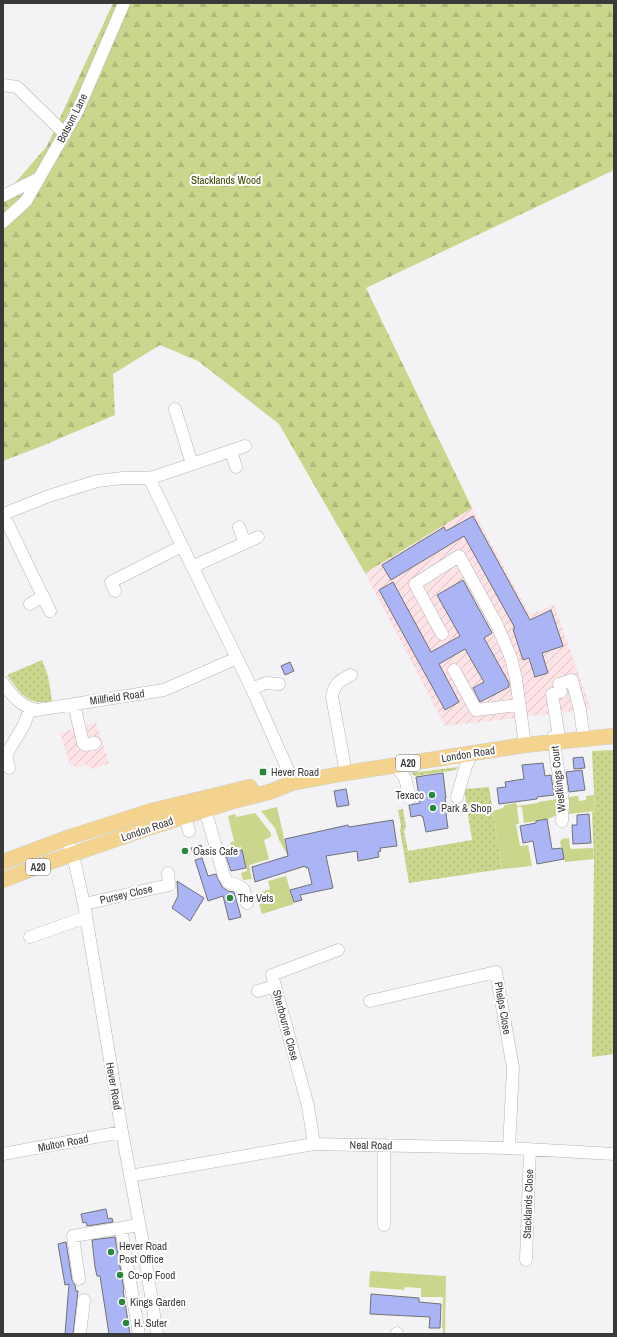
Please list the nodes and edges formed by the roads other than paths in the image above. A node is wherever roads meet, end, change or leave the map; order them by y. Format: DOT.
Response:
graph roads {
  1 [pos="124,3"];
  2 [pos="3,85"];
  3 [pos="65,134"];
  4 [pos="39,178"];
  5 [pos="3,196"];
  6 [pos="3,222"];
  7 [pos="175,409"];
  8 [pos="245,446"];
  9 [pos="231,451"];
  10 [pos="192,464"];
  11 [pos="236,467"];
  12 [pos="149,478"];
  13 [pos="3,514"];
  14 [pos="239,528"];
  15 [pos="258,538"];
  16 [pos="246,543"];
  17 [pos="182,546"];
  18 [pos="192,566"];
  19 [pos="115,591"];
  20 [pos="43,596"];
  21 [pos="30,604"];
  22 [pos="50,611"];
  23 [pos="442,634"];
  24 [pos="236,658"];
  25 [pos="454,670"];
  26 [pos="351,675"];
  27 [pos="3,683"];
  28 [pos="279,684"];
  29 [pos="252,689"];
  30 [pos="74,704"];
  31 [pos="519,705"];
  32 [pos="30,709"];
  33 [pos="614,727"];
  34 [pos="583,736"];
  35 [pos="614,736"];
  36 [pos="556,740"];
  37 [pos="95,743"];
  38 [pos="525,745"];
  39 [pos="471,754"];
  40 [pos="396,765"];
  41 [pos="9,768"];
  42 [pos="346,773"];
  43 [pos="292,783"];
  44 [pos="457,797"];
  45 [pos="410,798"];
  46 [pos="204,804"];
  47 [pos="183,810"];
  48 [pos="562,821"];
  49 [pos="190,831"];
  50 [pos="68,838"];
  51 [pos="73,855"];
  52 [pos="3,862"];
  53 [pos="3,880"];
  54 [pos="169,884"];
  55 [pos="247,903"];
  56 [pos="84,904"];
  57 [pos="86,917"];
  58 [pos="30,937"];
  59 [pos="338,950"];
  60 [pos="275,986"];
  61 [pos="258,991"];
  62 [pos="370,1000"];
  63 [pos="122,1132"];
  64 [pos="314,1144"];
  65 [pos="384,1145"];
  66 [pos="509,1148"];
  67 [pos="530,1149"];
  68 [pos="3,1154"];
  69 [pos="614,1154"];
  70 [pos="130,1176"];
  71 [pos="384,1225"];
  72 [pos="139,1226"];
  73 [pos="121,1228"];
  74 [pos="526,1260"];
  75 [pos="80,1279"];
  76 [pos="84,1300"];
  77 [pos="80,1334"];
  78 [pos="139,1334"];
  79 [pos="157,1334"];
  1 -- 3 [label="street, Botsom Lane"];
  2 -- 3 [label="street"];
  3 -- 4 [label="street, Botsom Lane"];
  4 -- 5 [label="street"];
  4 -- 6 [label="street, Botsom Lane"];
  7 -- 10 [label="street"];
  8 -- 9 [label="street"];
  9 -- 10 [label="street"];
  9 -- 11 [label="street"];
  10 -- 12 [label="street"];
  12 -- 13 [label="street"];
  12 -- 17 [label="street"];
  13 -- 20 [label="street"];
  14 -- 16 [label="street"];
  15 -- 16 [label="street"];
  16 -- 18 [label="street"];
  17 -- 18 [label="street"];
  17 -- 19 [label="street"];
  18 -- 24 [label="street"];
  20 -- 21 [label="street"];
  20 -- 22 [label="street"];
  23 -- 31 [label="street"];
  24 -- 29 [label="street"];
  24 -- 30 [label="street, Millfield Road"];
  25 -- 31 [label="street"];
  26 -- 42 [label="street"];
  27 -- 32 [label="street"];
  28 -- 29 [label="street"];
  29 -- 43 [label="street"];
  30 -- 32 [label="street, Millfield Road"];
  30 -- 37 [label="street"];
  31 -- 38 [label="street"];
  32 -- 41 [label="street"];
  33 -- 34 [label="main road, London Road / A20"];
  34 -- 35 [label="main road, London Road / A20"];
  34 -- 36 [label="main road, London Road / A20"];
  34 -- 36 [label="street, Westkings Court"];
  36 -- 38 [label="main road, London Road / A20"];
  36 -- 48 [label="street, Westkings Court"];
  38 -- 39 [label="main road, London Road / A20"];
  39 -- 40 [label="main road, London Road / A20"];
  39 -- 44 [label="street"];
  40 -- 42 [label="main road, London Road / A20"];
  40 -- 45 [label="street"];
  42 -- 43 [label="main road, London Road / A20"];
  43 -- 46 [label="main road, London Road / A20"];
  46 -- 47 [label="main road, London Road / A20"];
  46 -- 55 [label="street"];
  47 -- 49 [label="street"];
  47 -- 50 [label="main road, London Road / A20"];
  47 -- 51 [label="main road, London Road / A20"];
  50 -- 51 [label="street, Hever Road"];
  50 -- 52 [label="main road, London Road / A20"];
  51 -- 53 [label="main road, London Road / A20"];
  51 -- 56 [label="street, Hever Road"];
  54 -- 56 [label="street, Pursey Close"];
  56 -- 57 [label="street, Hever Road"];
  57 -- 58 [label="street"];
  57 -- 63 [label="street, Hever Road"];
  59 -- 60 [label="street, Sherbourne Close"];
  60 -- 61 [label="street"];
  60 -- 64 [label="street, Sherbourne Close"];
  62 -- 66 [label="street, Phelps Close"];
  63 -- 68 [label="street, Multon Road"];
  63 -- 70 [label="street, Hever Road"];
  64 -- 65 [label="street, Neal Road"];
  64 -- 70 [label="street, Neal Road"];
  65 -- 66 [label="street, Neal Road"];
  65 -- 71 [label="street"];
  66 -- 67 [label="street, Neal Road"];
  67 -- 69 [label="street, Neal Road"];
  67 -- 74 [label="street, Stacklands Close"];
  70 -- 72 [label="street, Hever Road"];
  72 -- 73 [label="street"];
  72 -- 79 [label="street, Hever Road"];
  73 -- 75 [label="street"];
  73 -- 78 [label="street"];
  76 -- 77 [label="street"];
}
